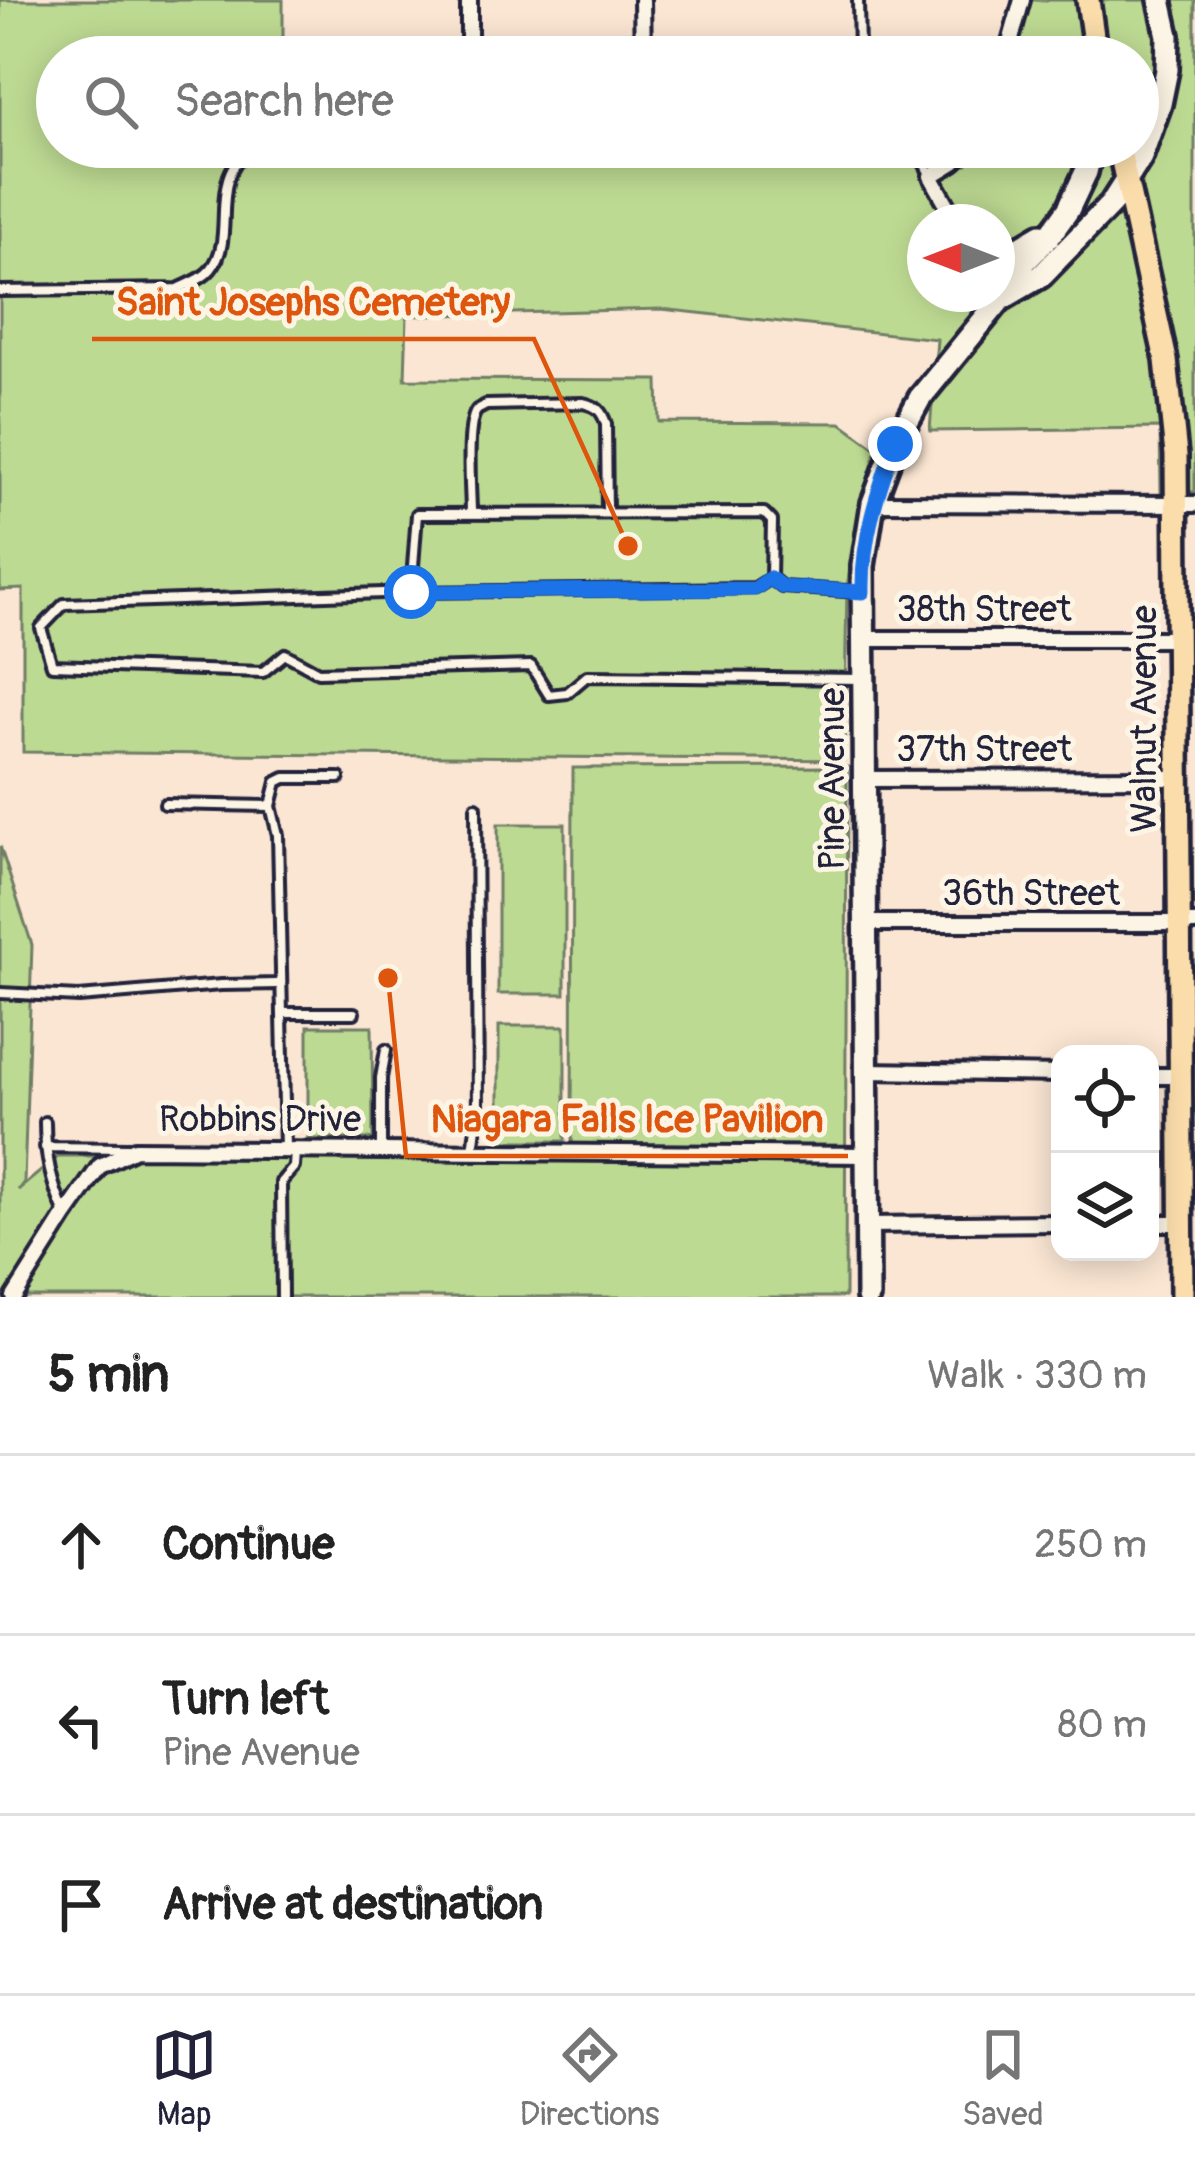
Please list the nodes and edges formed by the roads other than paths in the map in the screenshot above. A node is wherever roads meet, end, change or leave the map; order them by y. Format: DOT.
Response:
graph roads {
  1 [pos="469,0"];
  2 [pos="642,0"];
  3 [pos="859,0"];
  4 [pos="1022,0"];
  5 [pos="1088,0"];
  6 [pos="1160,0"];
  7 [pos="469,36"];
  8 [pos="643,36"];
  9 [pos="859,36"];
  10 [pos="1012,36"];
  11 [pos="1093,36"];
  12 [pos="1159,107"];
  13 [pos="234,168"];
  14 [pos="927,168"];
  15 [pos="944,168"];
  16 [pos="1087,168"];
  17 [pos="1124,168"];
  18 [pos="1134,168"];
  19 [pos="931,176"];
  20 [pos="1127,178"];
  21 [pos="947,204"];
  22 [pos="1068,210"];
  23 [pos="1015,248"];
  24 [pos="1015,272"];
  25 [pos="1015,289"];
  26 [pos="0,291"];
  27 [pos="986,312"];
  28 [pos="873,503"];
  29 [pos="1186,504"];
  30 [pos="607,513"];
  31 [pos="471,514"];
  32 [pos="770,578"];
  33 [pos="411,592"];
  34 [pos="863,592"];
  35 [pos="864,639"];
  36 [pos="1176,639"];
  37 [pos="864,679"];
  38 [pos="339,778"];
  39 [pos="1177,778"];
  40 [pos="864,779"];
  41 [pos="165,804"];
  42 [pos="271,806"];
  43 [pos="476,807"];
  44 [pos="866,923"];
  45 [pos="1186,923"];
  46 [pos="277,984"];
  47 [pos="0,993"];
  48 [pos="282,1013"];
  49 [pos="354,1013"];
  50 [pos="386,1050"];
  51 [pos="867,1071"];
  52 [pos="1051,1075"];
  53 [pos="1159,1076"];
  54 [pos="1179,1076"];
  55 [pos="45,1122"];
  56 [pos="45,1147"];
  57 [pos="86,1148"];
  58 [pos="135,1149"];
  59 [pos="290,1149"];
  60 [pos="381,1150"];
  61 [pos="473,1151"];
  62 [pos="868,1155"];
  63 [pos="100,1166"];
  64 [pos="65,1216"];
  65 [pos="1180,1222"];
  66 [pos="1051,1223"];
  67 [pos="1159,1223"];
  68 [pos="867,1225"];
  69 [pos="14,1297"];
  70 [pos="282,1297"];
  71 [pos="868,1297"];
  72 [pos="1181,1297"];
  1 -- 7 [label="street"];
  2 -- 8 [label="street"];
  3 -- 9 [label="lane"];
  4 -- 10 [label="street"];
  5 -- 11 [label="main road"];
  6 -- 12 [label="main road"];
  13 -- 26 [label="lane"];
  14 -- 19 [label="lane"];
  15 -- 19 [label="street"];
  16 -- 22 [label="main road"];
  17 -- 20 [label="main road, Walnut Avenue"];
  18 -- 20 [label="main road"];
  19 -- 21 [label="street"];
  20 -- 25 [label="main road"];
  20 -- 29 [label="main road, Walnut Avenue"];
  22 -- 23 [label="main road"];
  22 -- 24 [label="main road"];
  27 -- 28 [label="main road, Pine Avenue"];
  28 -- 29 [label="street"];
  28 -- 34 [label="main road, Pine Avenue"];
  29 -- 36 [label="main road, Walnut Avenue"];
  30 -- 31 [label="lane"];
  30 -- 31 [label="lane"];
  30 -- 32 [label="lane"];
  31 -- 33 [label="lane"];
  32 -- 33 [label="lane"];
  32 -- 34 [label="lane"];
  33 -- 37 [label="lane"];
  34 -- 35 [label="main road, Pine Avenue"];
  35 -- 36 [label="street, 38th Street"];
  35 -- 37 [label="main road, Pine Avenue"];
  36 -- 39 [label="main road, Walnut Avenue"];
  37 -- 40 [label="main road, Pine Avenue"];
  38 -- 42 [label="lane"];
  39 -- 40 [label="street, 37th Street"];
  39 -- 45 [label="main road, Walnut Avenue"];
  40 -- 44 [label="main road, Pine Avenue"];
  41 -- 42 [label="lane"];
  42 -- 48 [label="lane"];
  43 -- 61 [label="lane"];
  44 -- 45 [label="street, 36th Street"];
  44 -- 51 [label="main road, Pine Avenue"];
  45 -- 54 [label="main road, Walnut Avenue"];
  46 -- 47 [label="lane"];
  48 -- 49 [label="lane"];
  48 -- 59 [label="lane"];
  50 -- 60 [label="lane"];
  51 -- 52 [label="street"];
  51 -- 62 [label="main road, Pine Avenue"];
  53 -- 54 [label="street"];
  54 -- 65 [label="main road, Walnut Avenue"];
  55 -- 56 [label="lane"];
  56 -- 57 [label="lane"];
  56 -- 64 [label="lane"];
  57 -- 58 [label="lane"];
  57 -- 63 [label="lane"];
  58 -- 59 [label="street, Robbins Drive"];
  58 -- 63 [label="street, Robbins Drive"];
  59 -- 60 [label="street, Robbins Drive"];
  59 -- 70 [label="lane"];
  60 -- 61 [label="street, Robbins Drive"];
  61 -- 62 [label="street, Robbins Drive"];
  62 -- 68 [label="main road, Pine Avenue"];
  63 -- 64 [label="street, Robbins Drive"];
  64 -- 69 [label="street, Robbins Drive"];
  65 -- 67 [label="street"];
  65 -- 72 [label="main road, Walnut Avenue"];
  66 -- 68 [label="street"];
  68 -- 71 [label="main road, Pine Avenue"];
}
